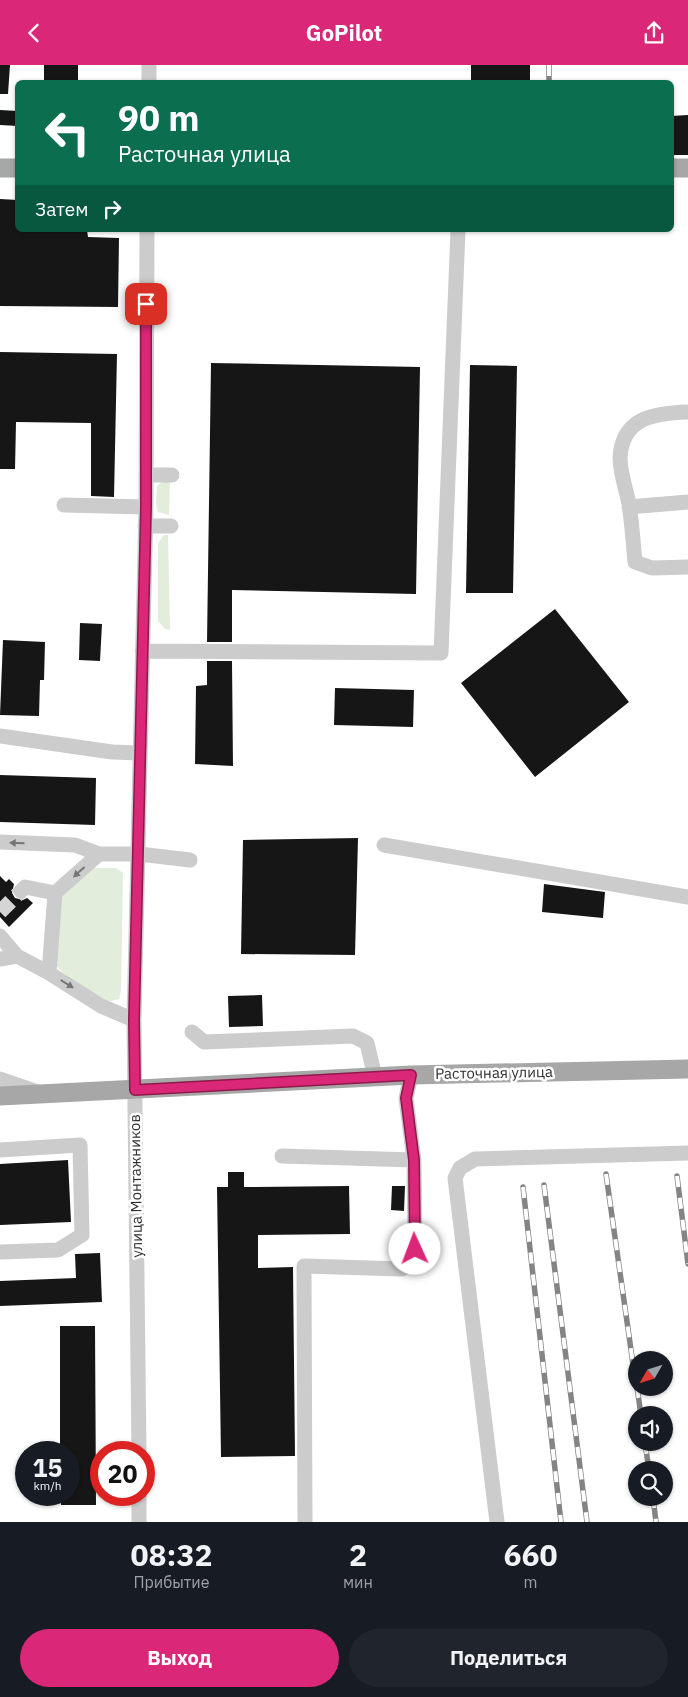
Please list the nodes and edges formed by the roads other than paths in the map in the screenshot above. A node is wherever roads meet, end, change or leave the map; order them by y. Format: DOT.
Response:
graph roads {
  1 [pos="149,65"];
  2 [pos="149,80"];
  3 [pos="0,168"];
  4 [pos="15,168"];
  5 [pos="674,168"];
  6 [pos="688,168"];
  7 [pos="147,232"];
  8 [pos="458,232"];
  9 [pos="688,412"];
  10 [pos="146,475"];
  11 [pos="172,475"];
  12 [pos="688,502"];
  13 [pos="64,505"];
  14 [pos="146,507"];
  15 [pos="629,507"];
  16 [pos="171,525"];
  17 [pos="145,526"];
  18 [pos="688,567"];
  19 [pos="142,651"];
  20 [pos="0,736"];
  21 [pos="140,753"];
  22 [pos="0,842"];
  23 [pos="384,845"];
  24 [pos="99,854"];
  25 [pos="139,854"];
  26 [pos="190,860"];
  27 [pos="21,891"];
  28 [pos="55,893"];
  29 [pos="688,897"];
  30 [pos="0,937"];
  31 [pos="17,956"];
  32 [pos="0,959"];
  33 [pos="49,973"];
  34 [pos="134,1020"];
  35 [pos="192,1032"];
  36 [pos="688,1069"];
  37 [pos="411,1075"];
  38 [pos="375,1077"];
  39 [pos="0,1079"];
  40 [pos="135,1090"];
  41 [pos="46,1095"];
  42 [pos="0,1096"];
  43 [pos="0,1105"];
  44 [pos="0,1150"];
  45 [pos="688,1153"];
  46 [pos="282,1156"];
  47 [pos="414,1160"];
  48 [pos="0,1252"];
  49 [pos="138,1441"];
  50 [pos="139,1506"];
  51 [pos="139,1522"];
  52 [pos="305,1522"];
  53 [pos="497,1522"];
  1 -- 2 [label="street"];
  3 -- 4 [label="main road"];
  5 -- 6 [label="main road"];
  7 -- 10 [label="street, улица Монтажников"];
  8 -- 19 [label="street"];
  9 -- 15 [label="street"];
  10 -- 11 [label="street"];
  10 -- 14 [label="street, улица Монтажников"];
  12 -- 15 [label="street"];
  13 -- 14 [label="street"];
  14 -- 17 [label="street, улица Монтажников"];
  15 -- 18 [label="street"];
  16 -- 17 [label="street"];
  17 -- 19 [label="street, улица Монтажников"];
  19 -- 21 [label="street, улица Монтажников"];
  20 -- 21 [label="street"];
  21 -- 25 [label="street, улица Монтажников"];
  24 -- 22 [label="street, one-way"];
  23 -- 29 [label="street"];
  24 -- 25 [label="street"];
  24 -- 28 [label="street, one-way"];
  25 -- 26 [label="street"];
  25 -- 34 [label="street, улица Монтажников"];
  27 -- 28 [label="street"];
  28 -- 33 [label="street"];
  30 -- 31 [label="street"];
  31 -- 32 [label="street"];
  31 -- 33 [label="street"];
  33 -- 34 [label="street, one-way"];
  34 -- 40 [label="street, улица Монтажников"];
  35 -- 38 [label="street"];
  36 -- 37 [label="main road, Расточная улица"];
  37 -- 38 [label="main road, Расточная улица"];
  37 -- 47 [label="street"];
  38 -- 40 [label="main road, Расточная улица"];
  39 -- 41 [label="street"];
  40 -- 41 [label="main road, Расточная улица"];
  40 -- 49 [label="street, улица Монтажников"];
  41 -- 42 [label="main road, Расточная улица"];
  41 -- 43 [label="street"];
  44 -- 48 [label="street"];
  45 -- 53 [label="street"];
  46 -- 47 [label="street"];
  47 -- 52 [label="street"];
  50 -- 51 [label="street"];
}
